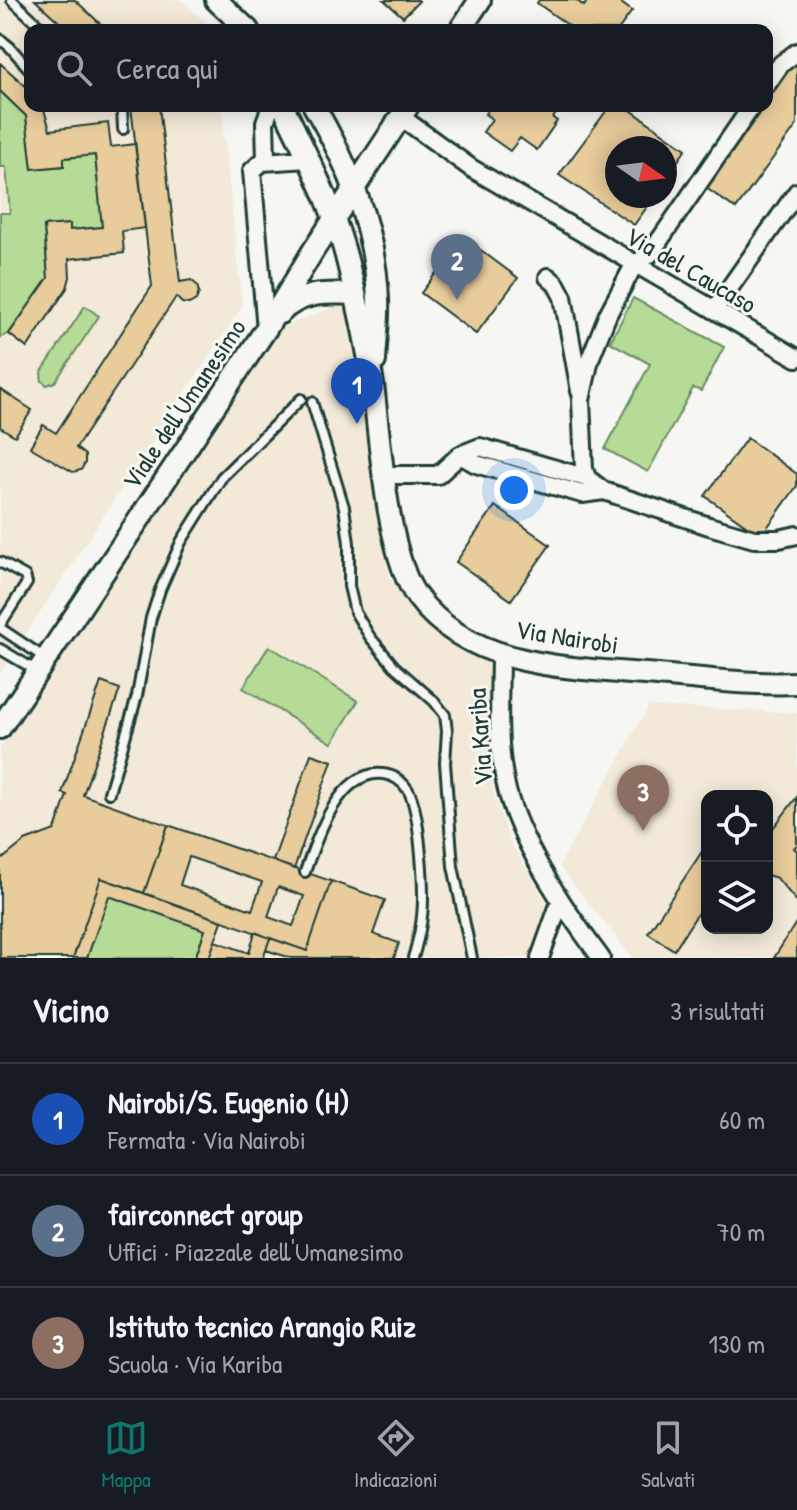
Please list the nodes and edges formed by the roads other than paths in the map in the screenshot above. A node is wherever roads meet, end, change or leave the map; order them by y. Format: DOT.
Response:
graph roads {
  1 [pos="12,0"];
  2 [pos="216,0"];
  3 [pos="480,0"];
  4 [pos="38,24"];
  5 [pos="242,24"];
  6 [pos="464,24"];
  7 [pos="0,39"];
  8 [pos="797,52"];
  9 [pos="24,63"];
  10 [pos="773,75"];
  11 [pos="122,112"];
  12 [pos="269,112"];
  13 [pos="286,112"];
  14 [pos="317,112"];
  15 [pos="399,112"];
  16 [pos="402,112"];
  17 [pos="748,112"];
  18 [pos="123,129"];
  19 [pos="308,159"];
  20 [pos="266,161"];
  21 [pos="355,186"];
  22 [pos="797,192"];
  23 [pos="334,219"];
  24 [pos="634,265"];
  25 [pos="548,277"];
  26 [pos="355,294"];
  27 [pos="714,310"];
  28 [pos="266,329"];
  29 [pos="797,358"];
  30 [pos="374,389"];
  31 [pos="301,399"];
  32 [pos="581,400"];
  33 [pos="312,402"];
  34 [pos="460,455"];
  35 [pos="384,475"];
  36 [pos="587,478"];
  37 [pos="604,491"];
  38 [pos="797,535"];
  39 [pos="0,562"];
  40 [pos="0,626"];
  41 [pos="0,649"];
  42 [pos="500,653"];
  43 [pos="42,664"];
  44 [pos="797,683"];
  45 [pos="0,728"];
  46 [pos="109,793"];
  47 [pos="305,872"];
  48 [pos="560,902"];
  49 [pos="413,958"];
  50 [pos="472,958"];
  51 [pos="540,958"];
  52 [pos="601,958"];
  1 -- 4 [label="lane"];
  2 -- 5 [label="street"];
  3 -- 6 [label="street"];
  7 -- 9 [label="lane"];
  8 -- 10 [label="street"];
  11 -- 18 [label="lane"];
  12 -- 20 [label="street"];
  13 -- 19 [label="street"];
  14 -- 21 [label="street"];
  15 -- 21 [label="street, Viale dell'Umanesimo"];
  16 -- 24 [label="street, Via del Caucaso"];
  17 -- 24 [label="street"];
  19 -- 20 [label="street"];
  19 -- 23 [label="street"];
  20 -- 28 [label="street"];
  21 -- 23 [label="street, Viale dell'Umanesimo"];
  21 -- 30 [label="street"];
  22 -- 27 [label="street"];
  23 -- 26 [label="street"];
  23 -- 28 [label="street, Viale dell'Umanesimo"];
  24 -- 27 [label="street, Via del Caucaso"];
  24 -- 32 [label="street"];
  25 -- 32 [label="street"];
  26 -- 28 [label="street"];
  26 -- 30 [label="street"];
  27 -- 29 [label="street, Via del Caucaso"];
  28 -- 43 [label="street, Viale dell'Umanesimo"];
  30 -- 35 [label="street, Via Nairobi"];
  31 -- 46 [label="lane"];
  32 -- 36 [label="street"];
  33 -- 50 [label="lane"];
  34 -- 35 [label="street"];
  34 -- 36 [label="street"];
  34 -- 37 [label="street"];
  35 -- 42 [label="street, Via Nairobi"];
  36 -- 37 [label="street"];
  37 -- 38 [label="street"];
  39 -- 40 [label="lane"];
  40 -- 43 [label="lane"];
  41 -- 43 [label="lane"];
  42 -- 44 [label="street, Via Nairobi"];
  42 -- 48 [label="street, Via Kariba"];
  43 -- 45 [label="street, Viale dell'Umanesimo"];
  47 -- 49 [label="lane"];
  48 -- 51 [label="street"];
  48 -- 52 [label="street, Via Kariba"];
}
